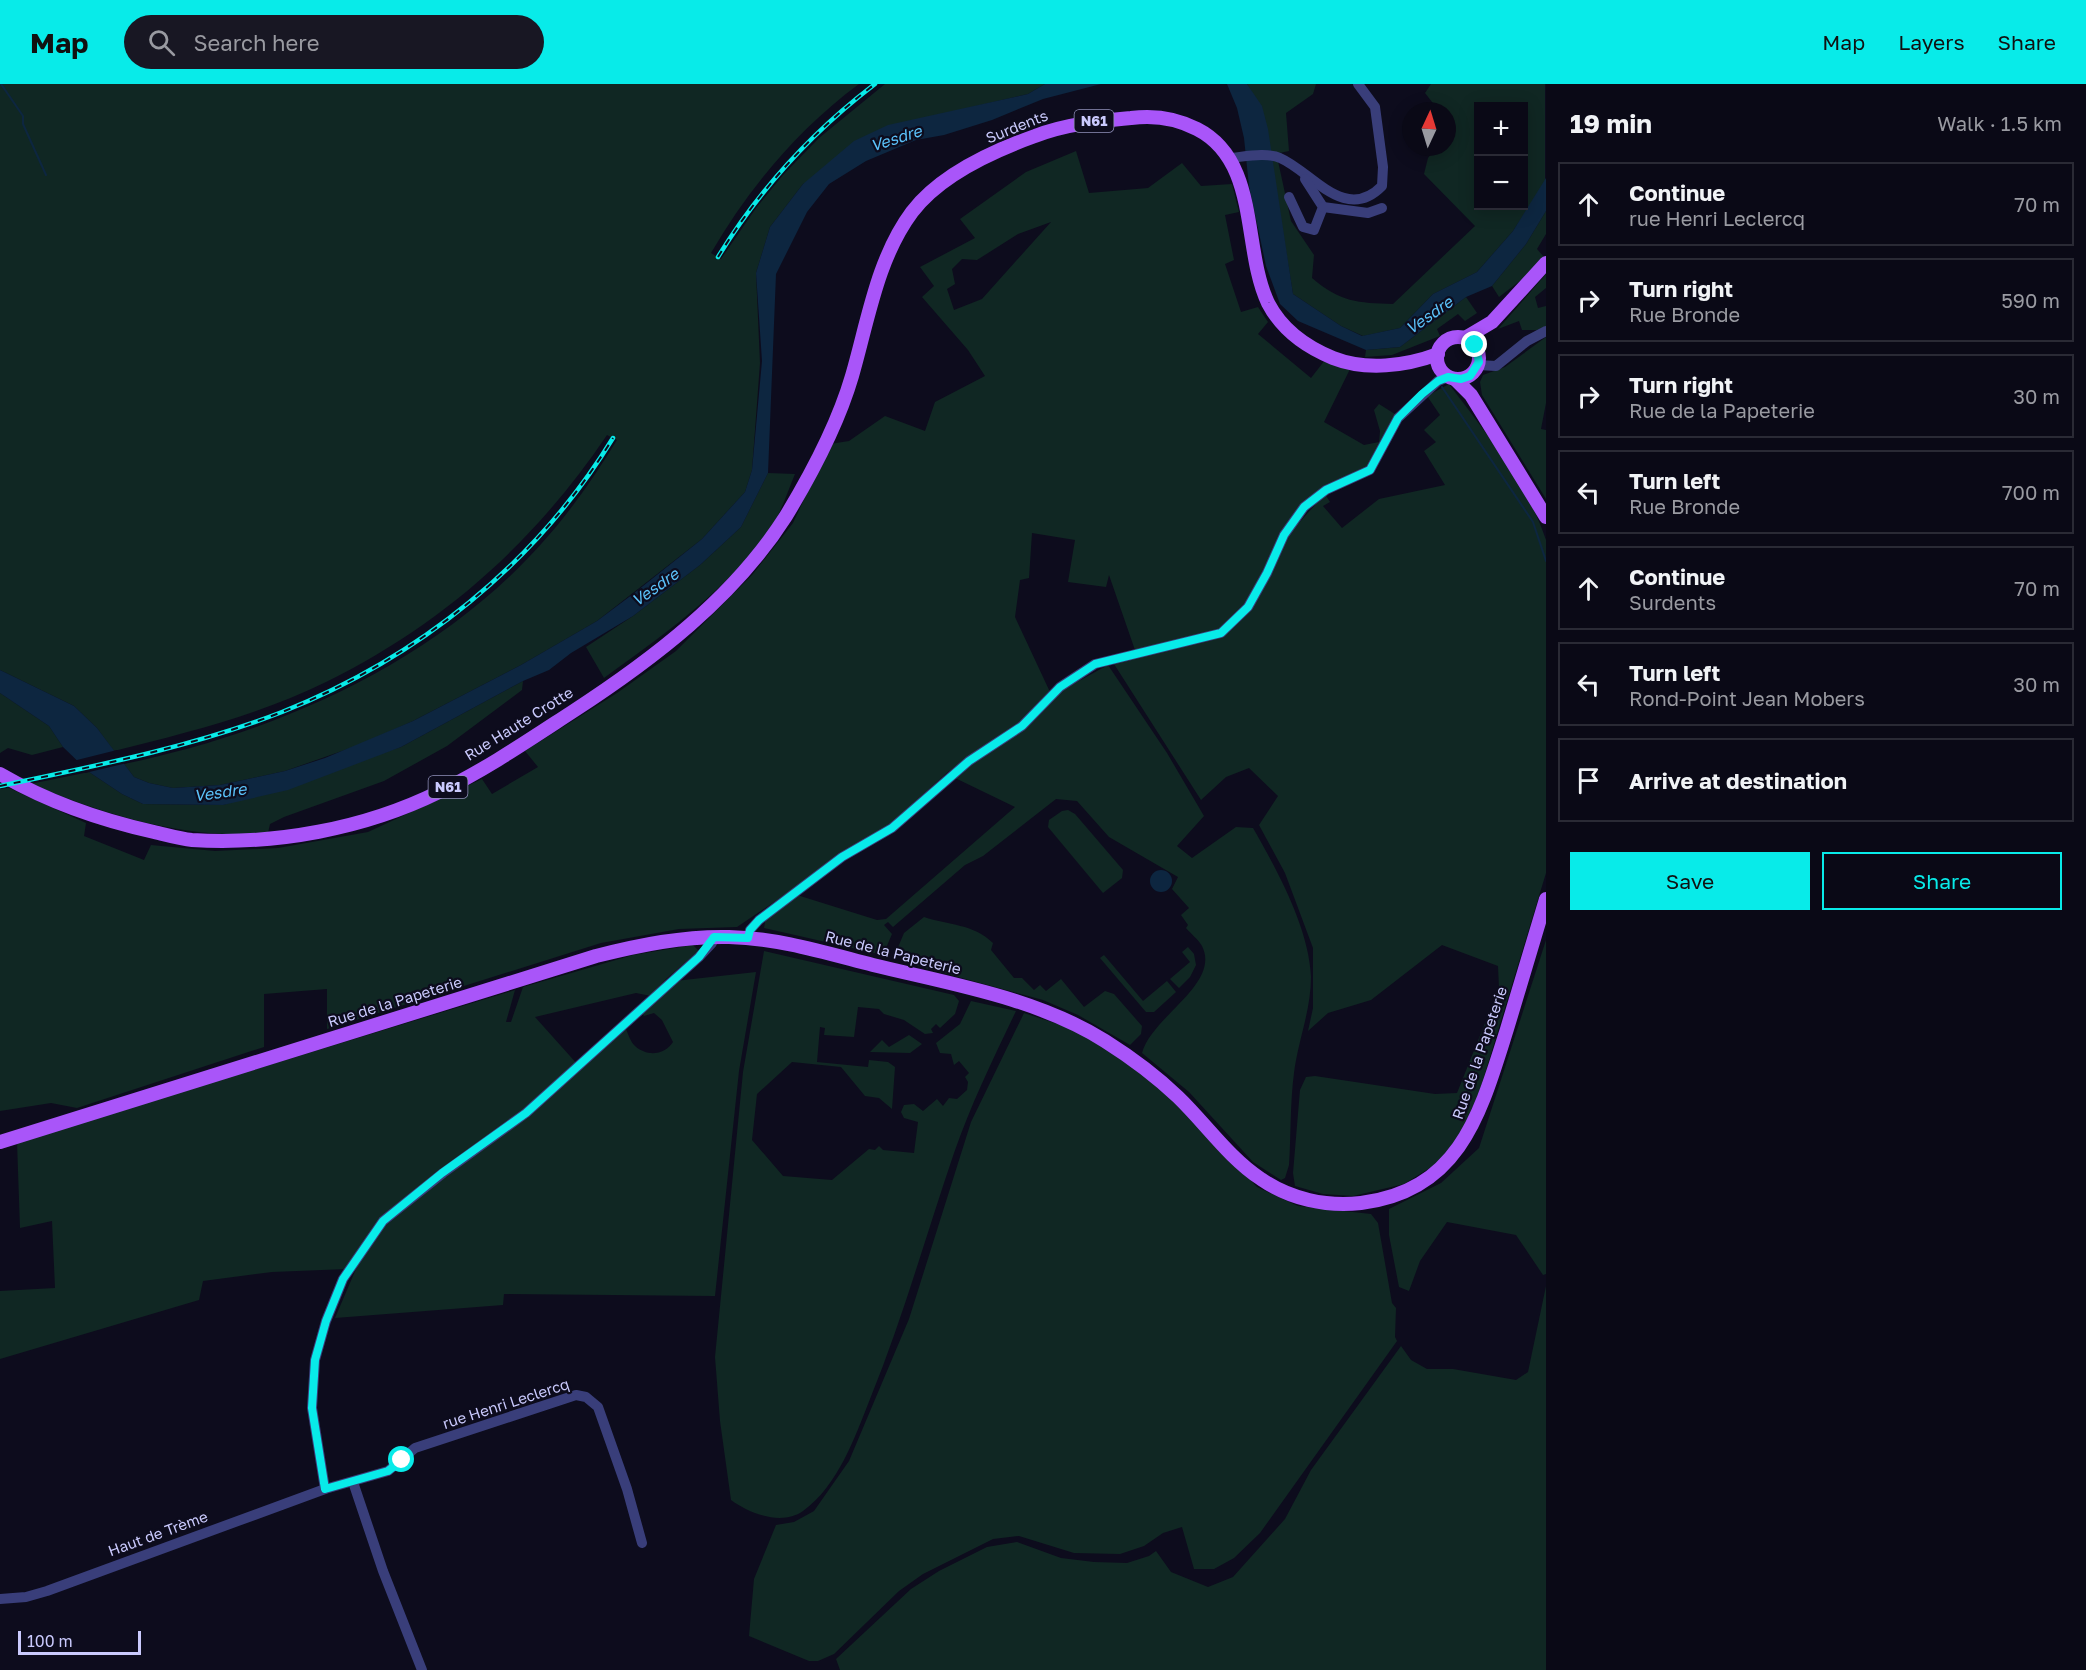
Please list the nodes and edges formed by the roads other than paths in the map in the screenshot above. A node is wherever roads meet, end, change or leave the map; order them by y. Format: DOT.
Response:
graph roads {
  1 [pos="1358,84"];
  2 [pos="1229,158"];
  3 [pos="1301,174"];
  4 [pos="1289,196"];
  5 [pos="1364,197"];
  6 [pos="1323,207"];
  7 [pos="1382,208"];
  8 [pos="1368,213"];
  9 [pos="1546,263"];
  10 [pos="1492,322"];
  11 [pos="1546,331"];
  12 [pos="1465,338"];
  13 [pos="1438,354"];
  14 [pos="1477,365"];
  15 [pos="1451,378"];
  16 [pos="1471,395"];
  17 [pos="787,513"];
  18 [pos="1546,517"];
  19 [pos="0,774"];
  20 [pos="1546,899"];
  21 [pos="714,937"];
  22 [pos="748,938"];
  23 [pos="0,1142"];
  24 [pos="353,1482"];
  25 [pos="325,1489"];
  26 [pos="642,1543"];
  27 [pos="0,1599"];
  28 [pos="422,1670"];
  1 -- 5 [label="street"];
  2 -- 3 [label="street"];
  2 -- 13 [label="main road, Surdents / N61"];
  2 -- 17 [label="main road, Surdents / N61"];
  3 -- 5 [label="street"];
  3 -- 6 [label="street"];
  4 -- 6 [label="street"];
  5 -- 8 [label="street"];
  6 -- 8 [label="street"];
  7 -- 8 [label="street"];
  9 -- 10 [label="main road, N61"];
  10 -- 12 [label="main road, N61"];
  10 -- 14 [label="main road, N61"];
  11 -- 14 [label="street"];
  12 -- 13 [label="main road, N61"];
  12 -- 14 [label="main road"];
  13 -- 15 [label="main road"];
  14 -- 15 [label="main road"];
  14 -- 16 [label="main road"];
  15 -- 16 [label="main road"];
  15 -- 22 [label="street"];
  16 -- 18 [label="main road"];
  17 -- 19 [label="main road, Rue Haute Crotte / N61"];
  20 -- 22 [label="main road, Rue de la Papeterie"];
  21 -- 22 [label="main road, Rue de la Papeterie"];
  21 -- 23 [label="main road, Rue de la Papeterie"];
  21 -- 25 [label="street"];
  24 -- 25 [label="street, rue Henri Leclercq"];
  24 -- 26 [label="street, rue Henri Leclercq"];
  24 -- 28 [label="street"];
  25 -- 27 [label="street, Haut de Trème"];
}
